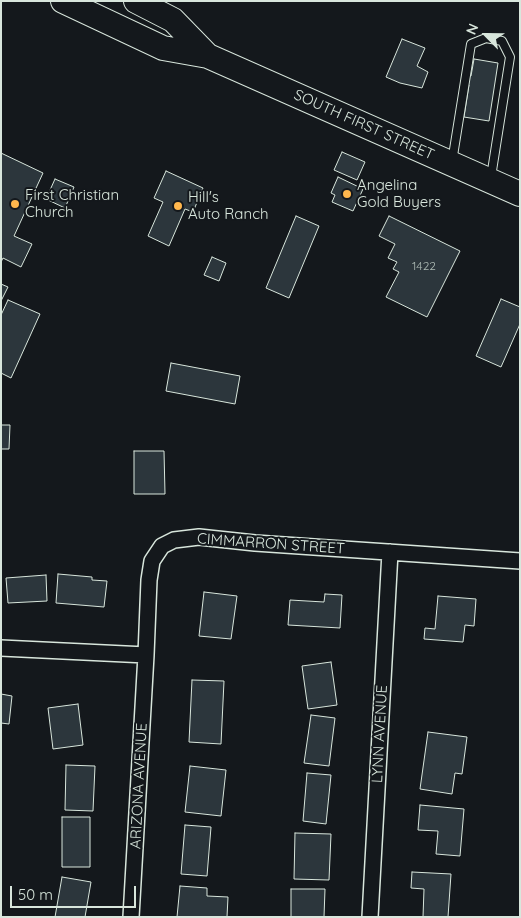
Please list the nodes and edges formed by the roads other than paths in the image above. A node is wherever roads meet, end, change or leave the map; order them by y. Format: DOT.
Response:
graph roads {
  1 [pos="64,1"];
  2 [pos="136,1"];
  3 [pos="208,56"];
  4 [pos="451,164"];
  5 [pos="491,182"];
  6 [pos="520,194"];
  7 [pos="390,552"];
  8 [pos="520,561"];
  9 [pos="1,648"];
  10 [pos="146,655"];
  11 [pos="131,917"];
  12 [pos="370,917"];
  1 -- 3 [label="main road, SOUTH FIRST STREET"];
  2 -- 3 [label="main road, SOUTH FIRST STREET"];
  3 -- 4 [label="main road, SOUTH FIRST STREET"];
  4 -- 5 [label="main road, SOUTH FIRST STREET"];
  4 -- 5 [label="lane"];
  5 -- 6 [label="main road, SOUTH FIRST STREET"];
  7 -- 8 [label="street, CIMMARRON STREET"];
  7 -- 10 [label="street, CIMMARRON STREET"];
  7 -- 12 [label="street, LYNN AVENUE"];
  9 -- 10 [label="street"];
  10 -- 11 [label="street, ARIZONA AVENUE"];
}
